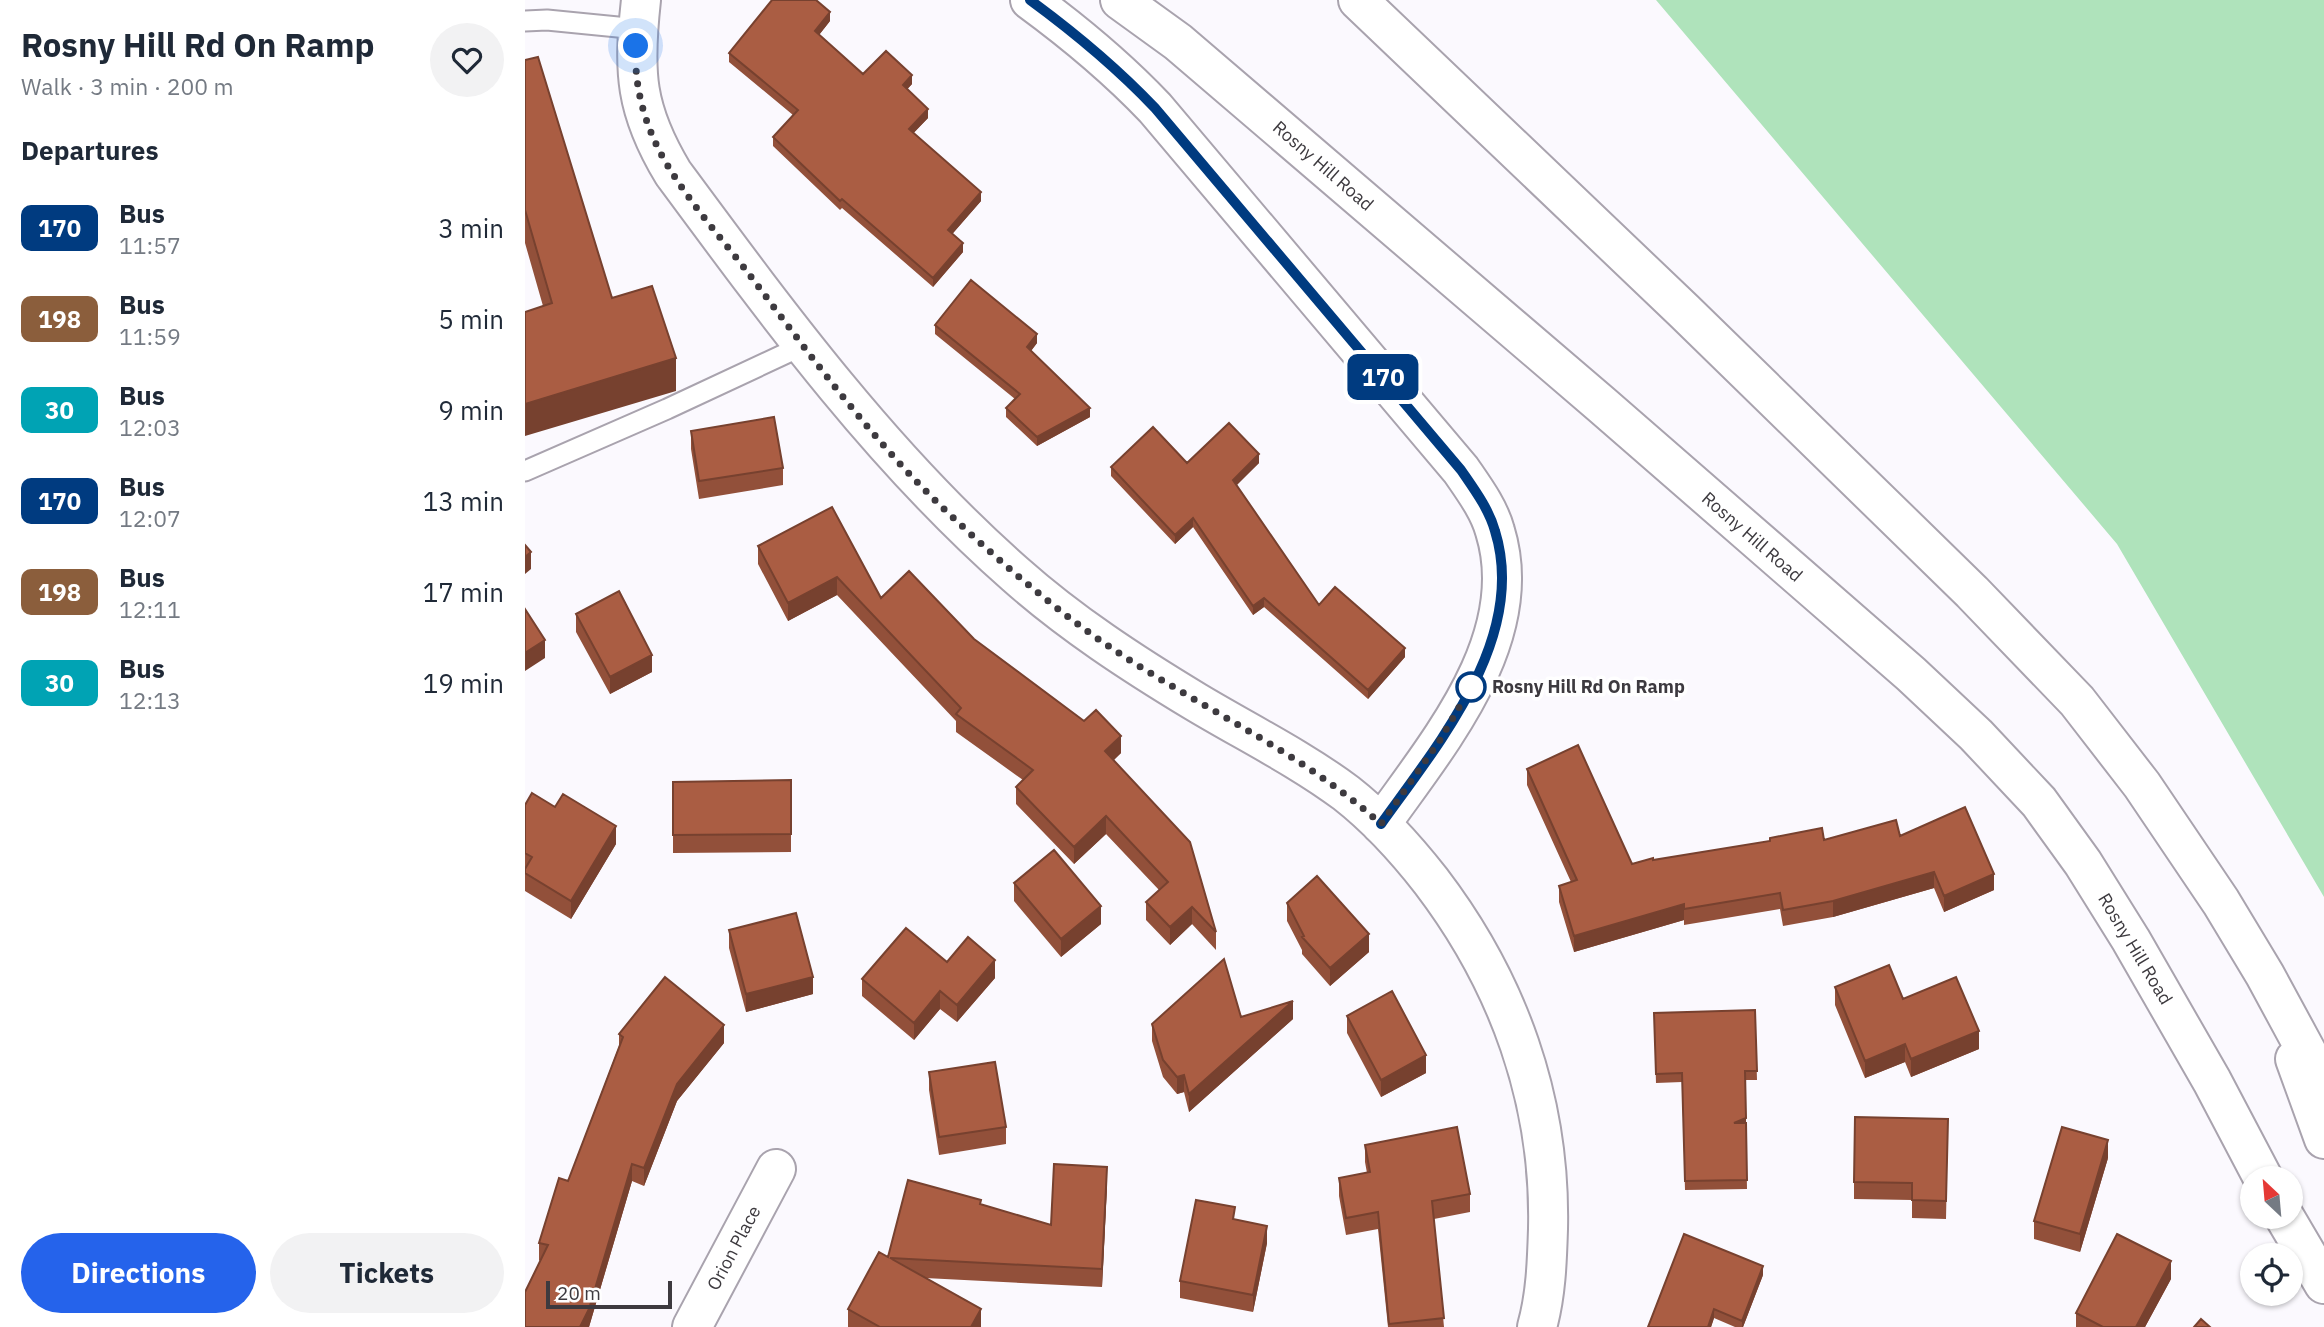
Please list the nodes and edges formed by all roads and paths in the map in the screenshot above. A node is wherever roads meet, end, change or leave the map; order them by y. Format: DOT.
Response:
graph roads {
  1 [pos="1030,0"];
  2 [pos="1120,0"];
  3 [pos="1358,0"];
  4 [pos="639,14"];
  5 [pos="525,21"];
  6 [pos="804,345"];
  7 [pos="525,471"];
  8 [pos="1381,824"];
  9 [pos="2276,997"];
  10 [pos="2324,1084"];
  11 [pos="2324,1139"];
  12 [pos="2257,1166"];
  13 [pos="775,1169"];
  14 [pos="2292,1229"];
  15 [pos="2324,1284"];
  16 [pos="692,1327"];
  17 [pos="1537,1327"];
  1 -- 8 [label="main road"];
  2 -- 12 [label="main road, Rosny Hill Road"];
  3 -- 9 [label="main road"];
  4 -- 5 [label="lane"];
  4 -- 6 [label="main road"];
  6 -- 7 [label="lane"];
  6 -- 8 [label="main road"];
  8 -- 17 [label="main road"];
  9 -- 10 [label="main road"];
  9 -- 11 [label="main road"];
  13 -- 16 [label="main road, Orion Place"];
  14 -- 15 [label="main road"];
}
